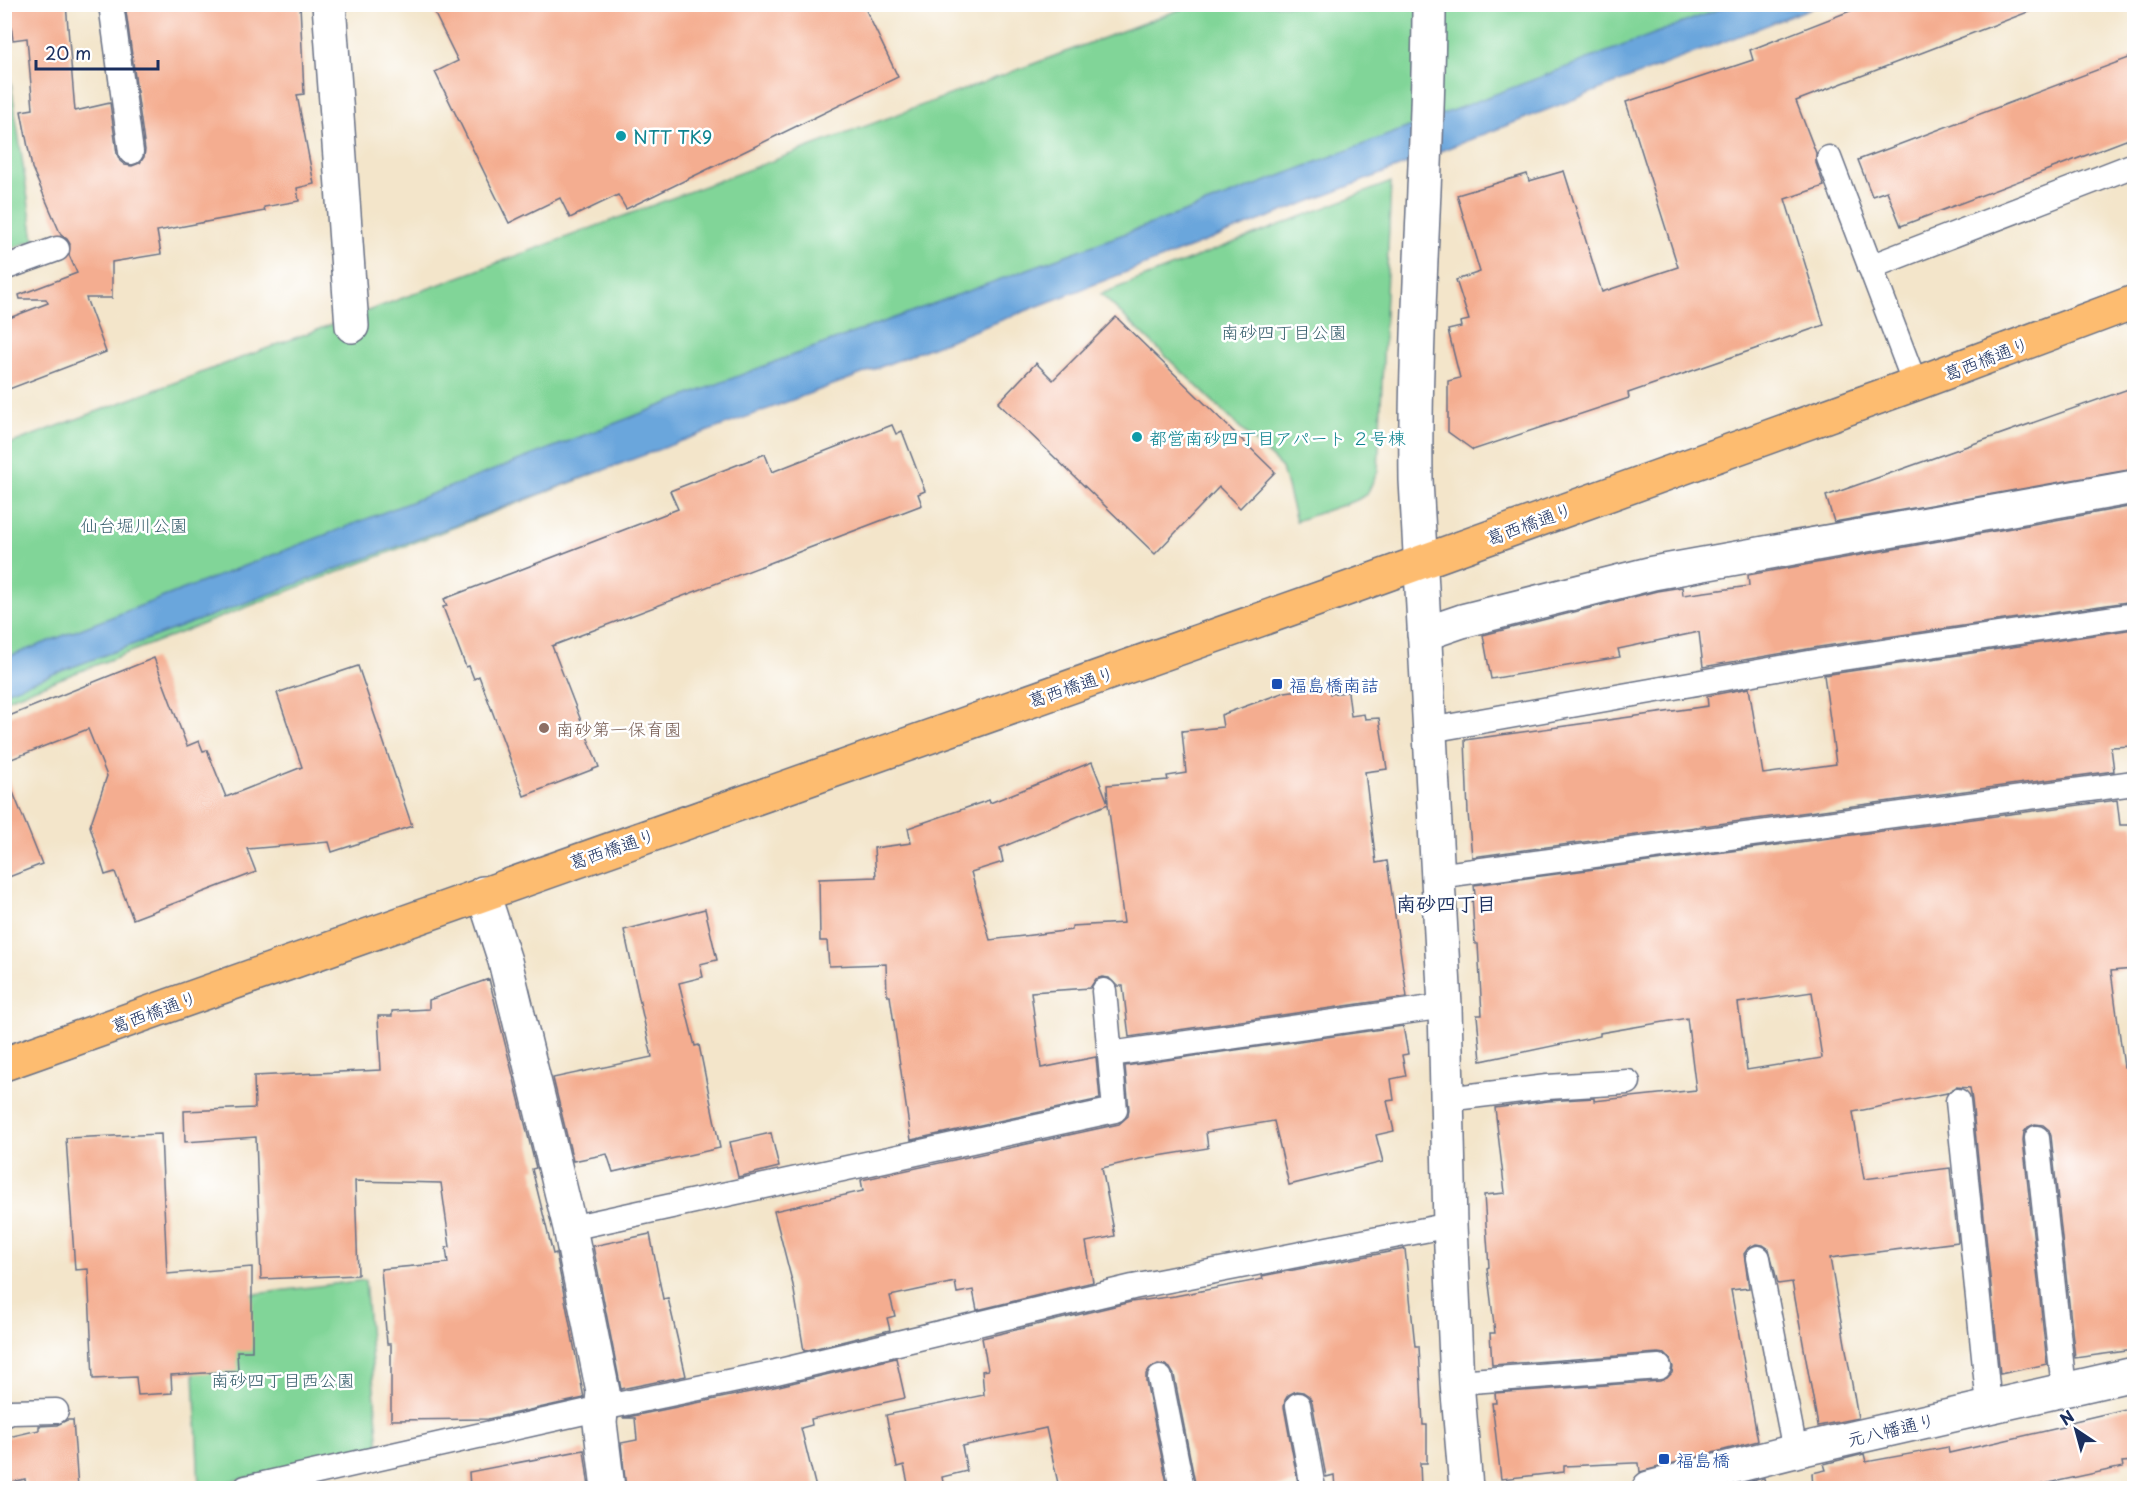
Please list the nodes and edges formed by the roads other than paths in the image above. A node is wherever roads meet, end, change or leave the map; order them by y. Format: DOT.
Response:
graph roads {
  1 [pos="111,4"];
  2 [pos="329,4"];
  3 [pos="1430,4"];
  4 [pos="131,152"];
  5 [pos="1829,158"];
  6 [pos="2134,165"];
  7 [pos="57,249"];
  8 [pos="1870,267"];
  9 [pos="4,268"];
  10 [pos="2134,302"];
  11 [pos="352,326"];
  12 [pos="1915,384"];
  13 [pos="2134,487"];
  14 [pos="1421,562"];
  15 [pos="2134,615"];
  16 [pos="1425,634"];
  17 [pos="1430,730"];
  18 [pos="2134,783"];
  19 [pos="1437,876"];
  20 [pos="483,893"];
  21 [pos="1104,992"];
  22 [pos="1444,1006"];
  23 [pos="1110,1054"];
  24 [pos="4,1064"];
  25 [pos="1628,1082"];
  26 [pos="1446,1099"];
  27 [pos="1958,1101"];
  28 [pos="2037,1138"];
  29 [pos="1450,1225"];
  30 [pos="570,1228"];
  31 [pos="1758,1258"];
  32 [pos="1659,1367"];
  33 [pos="2134,1374"];
  34 [pos="1160,1378"];
  35 [pos="1457,1382"];
  36 [pos="2064,1389"];
  37 [pos="1298,1405"];
  38 [pos="1989,1406"];
  39 [pos="602,1408"];
  40 [pos="56,1411"];
  41 [pos="4,1415"];
  42 [pos="1795,1451"];
  43 [pos="246,1488"];
  44 [pos="608,1488"];
  45 [pos="1182,1488"];
  46 [pos="1313,1488"];
  47 [pos="1466,1488"];
  48 [pos="1649,1488"];
  1 -- 4 [label="lane"];
  2 -- 11 [label="street"];
  3 -- 14 [label="street"];
  5 -- 8 [label="lane"];
  6 -- 8 [label="lane"];
  7 -- 9 [label="lane"];
  8 -- 12 [label="lane"];
  10 -- 12 [label="main road, 葛西橋通り"];
  12 -- 14 [label="main road, 葛西橋通り"];
  13 -- 16 [label="street"];
  14 -- 16 [label="street"];
  14 -- 20 [label="main road, 葛西橋通り"];
  15 -- 17 [label="lane"];
  16 -- 17 [label="street"];
  17 -- 19 [label="street"];
  18 -- 19 [label="lane"];
  19 -- 22 [label="street"];
  20 -- 24 [label="main road, 葛西橋通り"];
  20 -- 30 [label="street"];
  21 -- 23 [label="lane"];
  22 -- 23 [label="lane"];
  22 -- 26 [label="street"];
  23 -- 30 [label="lane"];
  25 -- 26 [label="lane"];
  26 -- 29 [label="street"];
  27 -- 38 [label="lane"];
  28 -- 36 [label="lane"];
  29 -- 35 [label="street"];
  29 -- 39 [label="lane"];
  30 -- 39 [label="street"];
  31 -- 42 [label="lane"];
  32 -- 35 [label="lane"];
  33 -- 36 [label="street, 元八幡通り"];
  34 -- 45 [label="lane"];
  35 -- 47 [label="street"];
  36 -- 38 [label="street, 元八幡通り"];
  37 -- 46 [label="lane"];
  38 -- 42 [label="street, 元八幡通り"];
  39 -- 43 [label="lane"];
  39 -- 44 [label="street"];
  40 -- 41 [label="lane"];
  42 -- 48 [label="street, 元八幡通り"];
}
